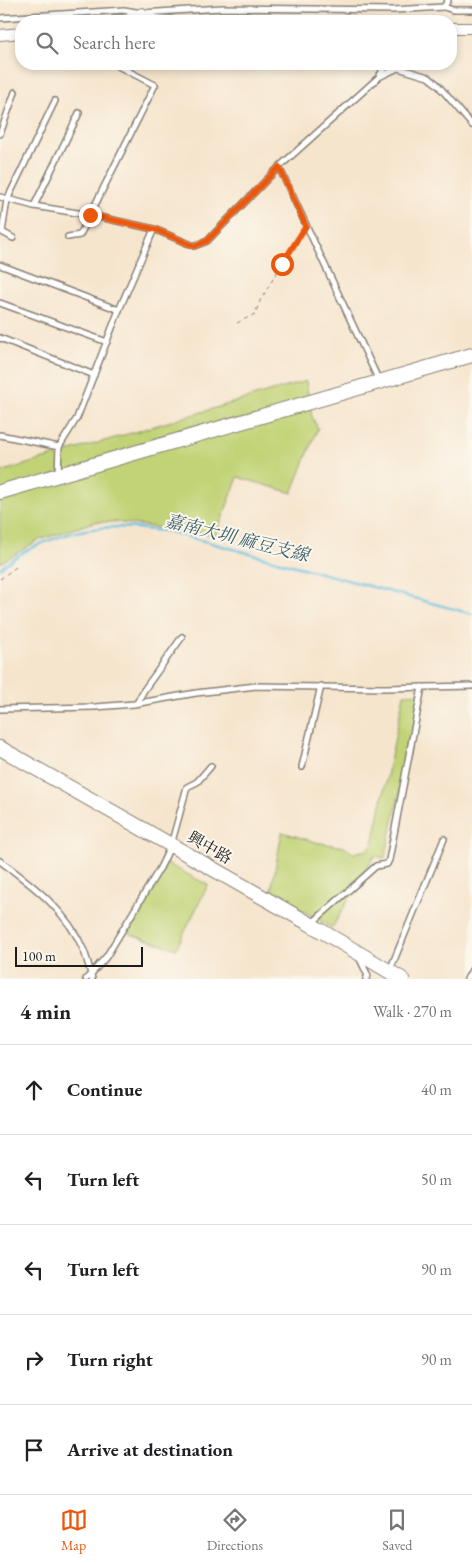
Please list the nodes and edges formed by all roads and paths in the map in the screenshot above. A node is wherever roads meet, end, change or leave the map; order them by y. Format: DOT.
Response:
graph roads {
  1 [pos="448,0"];
  2 [pos="444,7"];
  3 [pos="472,10"];
  4 [pos="142,13"];
  5 [pos="46,15"];
  6 [pos="138,15"];
  7 [pos="145,15"];
  8 [pos="15,17"];
  9 [pos="0,18"];
  10 [pos="457,28"];
  11 [pos="472,28"];
  12 [pos="15,34"];
  13 [pos="0,35"];
  14 [pos="126,70"];
  15 [pos="383,70"];
  16 [pos="394,70"];
  17 [pos="405,70"];
  18 [pos="379,77"];
  19 [pos="15,92"];
  20 [pos="55,101"];
  21 [pos="79,113"];
  22 [pos="472,125"];
  23 [pos="0,134"];
  24 [pos="279,167"];
  25 [pos="0,197"];
  26 [pos="7,200"];
  27 [pos="34,206"];
  28 [pos="90,215"];
  29 [pos="306,226"];
  30 [pos="154,229"];
  31 [pos="68,237"];
  32 [pos="13,238"];
  33 [pos="0,265"];
  34 [pos="0,303"];
  35 [pos="119,310"];
  36 [pos="237,323"];
  37 [pos="0,338"];
  38 [pos="107,342"];
  39 [pos="472,355"];
  40 [pos="94,375"];
  41 [pos="379,381"];
  42 [pos="0,435"];
  43 [pos="59,447"];
  44 [pos="58,475"];
  45 [pos="0,492"];
  46 [pos="16,567"];
  47 [pos="0,579"];
  48 [pos="182,637"];
  49 [pos="321,686"];
  50 [pos="422,686"];
  51 [pos="472,686"];
  52 [pos="137,703"];
  53 [pos="0,709"];
  54 [pos="0,748"];
  55 [pos="211,766"];
  56 [pos="302,767"];
  57 [pos="444,839"];
  58 [pos="171,845"];
  59 [pos="0,861"];
  60 [pos="310,924"];
  61 [pos="358,952"];
  62 [pos="472,970"];
  63 [pos="389,971"];
  64 [pos="91,976"];
  65 [pos="86,979"];
  66 [pos="366,979"];
  67 [pos="402,979"];
  68 [pos="467,979"];
  1 -- 2 [label="lane"];
  2 -- 3 [label="lane"];
  2 -- 4 [label="lane"];
  4 -- 5 [label="lane"];
  4 -- 6 [label="street"];
  4 -- 7 [label="street"];
  8 -- 9 [label="lane"];
  10 -- 11 [label="street"];
  12 -- 13 [label="street"];
  14 -- 28 [label="lane"];
  15 -- 18 [label="lane"];
  16 -- 18 [label="lane"];
  17 -- 22 [label="lane"];
  18 -- 24 [label="lane"];
  19 -- 23 [label="lane"];
  20 -- 26 [label="lane"];
  21 -- 27 [label="lane"];
  24 -- 29 [label="lane"];
  24 -- 30 [label="lane"];
  25 -- 26 [label="lane"];
  26 -- 27 [label="lane"];
  26 -- 32 [label="lane"];
  27 -- 28 [label="lane"];
  28 -- 30 [label="lane"];
  28 -- 31 [label="lane"];
  29 -- 36 [label="path"];
  29 -- 41 [label="lane"];
  30 -- 35 [label="lane"];
  33 -- 35 [label="lane"];
  34 -- 38 [label="lane"];
  35 -- 38 [label="lane"];
  37 -- 40 [label="lane"];
  38 -- 40 [label="lane"];
  39 -- 41 [label="street"];
  40 -- 43 [label="lane"];
  41 -- 44 [label="street"];
  42 -- 43 [label="lane"];
  43 -- 44 [label="lane"];
  44 -- 45 [label="street"];
  46 -- 47 [label="path"];
  48 -- 52 [label="lane"];
  49 -- 50 [label="lane"];
  49 -- 52 [label="lane"];
  49 -- 56 [label="lane"];
  50 -- 51 [label="lane"];
  50 -- 60 [label="lane"];
  52 -- 53 [label="lane"];
  54 -- 58 [label="street, 興中路"];
  55 -- 58 [label="lane"];
  57 -- 63 [label="lane"];
  58 -- 60 [label="street, 興中路"];
  58 -- 64 [label="lane"];
  59 -- 64 [label="lane"];
  60 -- 61 [label="street, 興中路"];
  61 -- 63 [label="street, 興中路"];
  61 -- 66 [label="lane"];
  62 -- 68 [label="lane"];
  63 -- 67 [label="street, 興中路"];
  64 -- 65 [label="lane"];
}
